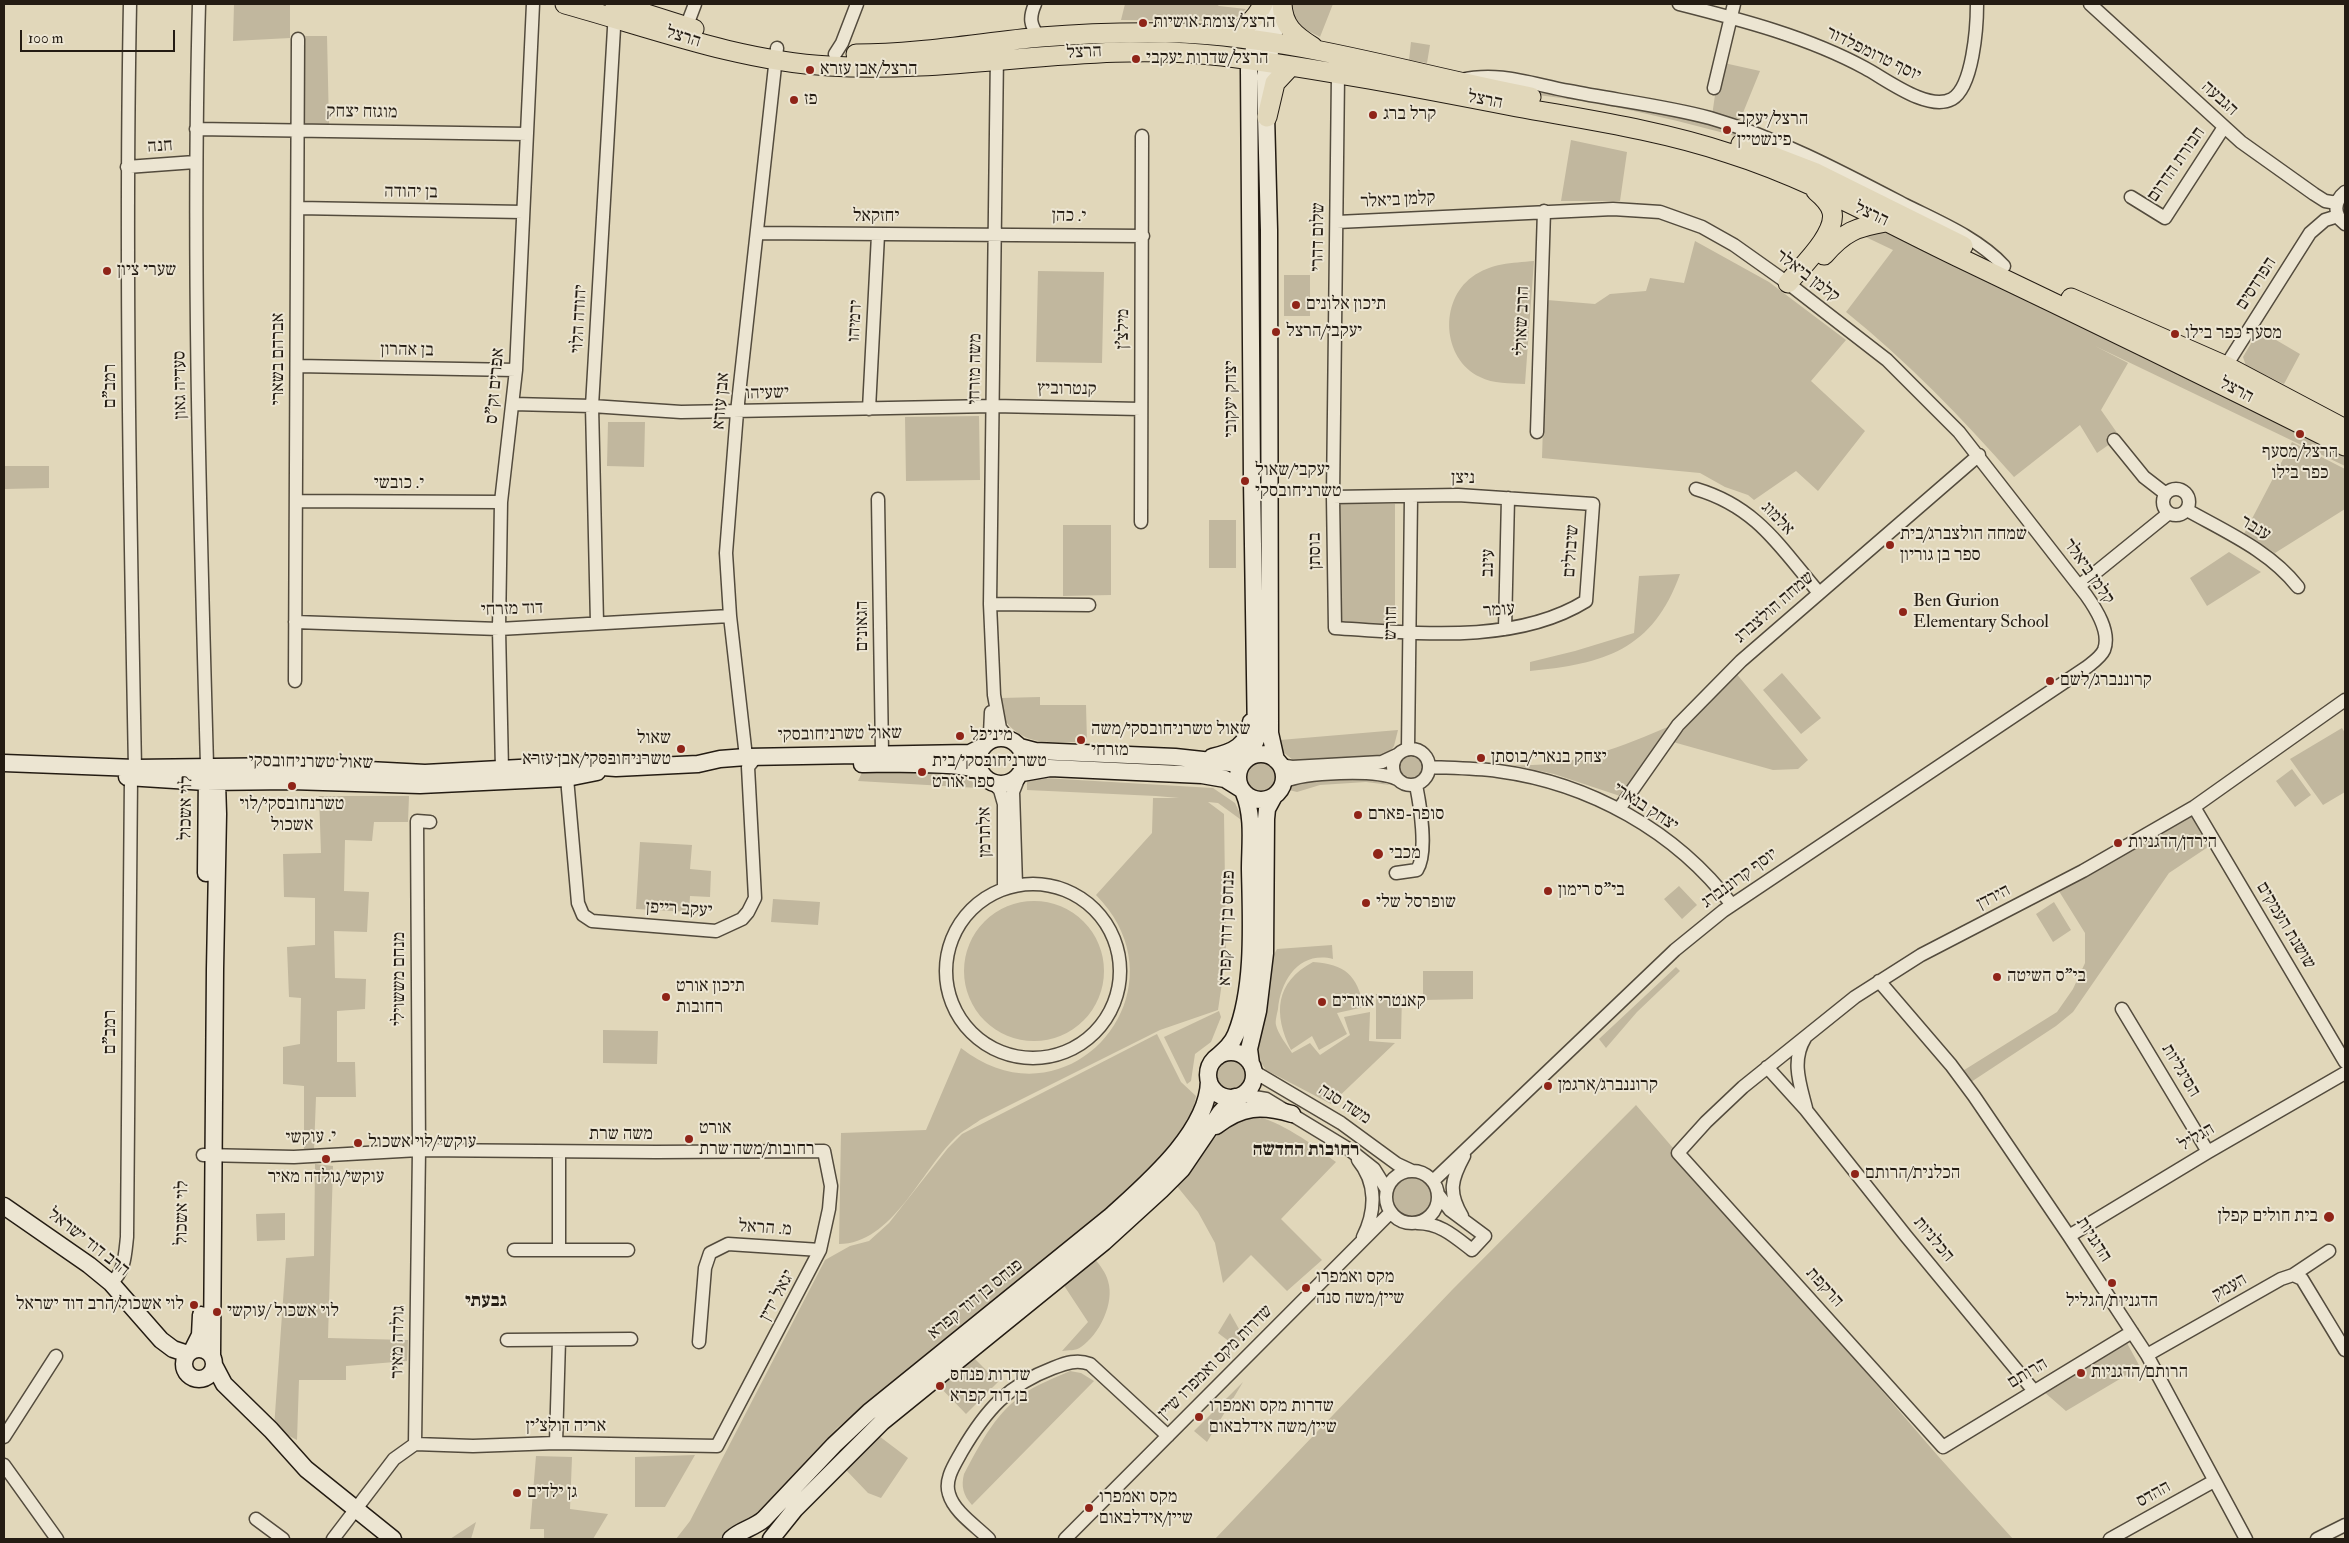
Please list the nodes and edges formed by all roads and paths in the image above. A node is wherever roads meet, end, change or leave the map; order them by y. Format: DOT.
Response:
graph roads {
  1 [pos="130,4"];
  2 [pos="199,4"];
  3 [pos="533,4"];
  4 [pos="566,4"];
  5 [pos="695,4"];
  6 [pos="857,4"];
  7 [pos="1035,4"];
  8 [pos="1264,4"];
  9 [pos="1281,4"];
  10 [pos="1679,4"];
  11 [pos="1734,4"];
  12 [pos="1977,4"];
  13 [pos="2090,4"];
  14 [pos="615,8"];
  15 [pos="1732,17"];
  16 [pos="685,32"];
  17 [pos="1221,36"];
  18 [pos="1039,38"];
  19 [pos="298,39"];
  20 [pos="1264,40"];
  21 [pos="1320,51"];
  22 [pos="997,52"];
  23 [pos="776,54"];
  24 [pos="835,54"];
  25 [pos="1259,62"];
  26 [pos="1290,67"];
  27 [pos="1338,75"];
  28 [pos="1454,81"];
  29 [pos="1714,88"];
  30 [pos="1267,117"];
  31 [pos="2224,128"];
  32 [pos="298,129"];
  33 [pos="196,130"];
  34 [pos="527,134"];
  35 [pos="1142,136"];
  36 [pos="195,162"];
  37 [pos="127,167"];
  38 [pos="1807,183"];
  39 [pos="1848,188"];
  40 [pos="2345,192"];
  41 [pos="2131,197"];
  42 [pos="1852,206"];
  43 [pos="298,208"];
  44 [pos="1544,210"];
  45 [pos="523,212"];
  46 [pos="2340,214"];
  47 [pos="1337,222"];
  48 [pos="1886,222"];
  49 [pos="757,233"];
  50 [pos="995,234"];
  51 [pos="878,235"];
  52 [pos="1143,236"];
  53 [pos="1835,242"];
  54 [pos="2004,266"];
  55 [pos="1791,285"];
  56 [pos="297,366"];
  57 [pos="516,370"];
  58 [pos="2221,373"];
  59 [pos="1334,399"];
  60 [pos="513,404"];
  61 [pos="592,406"];
  62 [pos="993,406"];
  63 [pos="869,409"];
  64 [pos="1141,409"];
  65 [pos="737,412"];
  66 [pos="2345,429"];
  67 [pos="1537,432"];
  68 [pos="2114,440"];
  69 [pos="2345,446"];
  70 [pos="1979,455"];
  71 [pos="1696,489"];
  72 [pos="2166,494"];
  73 [pos="1334,497"];
  74 [pos="1411,497"];
  75 [pos="1508,498"];
  76 [pos="878,499"];
  77 [pos="296,501"];
  78 [pos="501,502"];
  79 [pos="1592,504"];
  80 [pos="2187,510"];
  81 [pos="2168,513"];
  82 [pos="1141,522"];
  83 [pos="2079,586"];
  84 [pos="2298,588"];
  85 [pos="1819,593"];
  86 [pos="1586,601"];
  87 [pos="990,604"];
  88 [pos="1089,605"];
  89 [pos="730,616"];
  90 [pos="295,622"];
  91 [pos="597,623"];
  92 [pos="499,629"];
  93 [pos="1505,629"];
  94 [pos="1409,632"];
  95 [pos="2104,650"];
  96 [pos="295,680"];
  97 [pos="994,695"];
  98 [pos="1255,701"];
  99 [pos="2343,706"];
  100 [pos="1015,744"];
  101 [pos="984,745"];
  102 [pos="1403,752"];
  103 [pos="882,753"];
  104 [pos="1205,759"];
  105 [pos="1247,759"];
  106 [pos="750,761"];
  107 [pos="4,763"];
  108 [pos="1278,763"];
  109 [pos="207,766"];
  110 [pos="1429,767"];
  111 [pos="616,768"];
  112 [pos="502,770"];
  113 [pos="133,772"];
  114 [pos="4,773"];
  115 [pos="1021,775"];
  116 [pos="985,776"];
  117 [pos="568,778"];
  118 [pos="1397,779"];
  119 [pos="235,781"];
  120 [pos="211,782"];
  121 [pos="1283,782"];
  122 [pos="1416,785"];
  123 [pos="1242,791"];
  124 [pos="1274,796"];
  125 [pos="2194,807"];
  126 [pos="1619,809"];
  127 [pos="218,814"];
  128 [pos="430,822"];
  129 [pos="1396,873"];
  130 [pos="1010,887"];
  131 [pos="1732,905"];
  132 [pos="1879,981"];
  133 [pos="2122,1009"];
  134 [pos="1808,1035"];
  135 [pos="1217,1057"];
  136 [pos="2345,1062"];
  137 [pos="1767,1067"];
  138 [pos="1252,1068"];
  139 [pos="2345,1073"];
  140 [pos="1209,1081"];
  141 [pos="1239,1096"];
  142 [pos="1806,1110"];
  143 [pos="1292,1114"];
  144 [pos="1479,1137"];
  145 [pos="1202,1141"];
  146 [pos="419,1150"];
  147 [pos="1350,1150"];
  148 [pos="824,1151"];
  149 [pos="559,1152"];
  150 [pos="2208,1152"];
  151 [pos="1678,1153"];
  152 [pos="209,1155"];
  153 [pos="1412,1171"];
  154 [pos="1433,1181"];
  155 [pos="1387,1190"];
  156 [pos="1438,1194"];
  157 [pos="4,1206"];
  158 [pos="1391,1212"];
  159 [pos="1464,1220"];
  160 [pos="1415,1223"];
  161 [pos="2069,1236"];
  162 [pos="514,1250"];
  163 [pos="559,1250"];
  164 [pos="628,1250"];
  165 [pos="820,1250"];
  166 [pos="1352,1251"];
  167 [pos="2329,1251"];
  168 [pos="2293,1275"];
  169 [pos="111,1283"];
  170 [pos="2132,1332"];
  171 [pos="631,1339"];
  172 [pos="507,1340"];
  173 [pos="559,1340"];
  174 [pos="699,1342"];
  175 [pos="2345,1350"];
  176 [pos="190,1352"];
  177 [pos="56,1356"];
  178 [pos="2147,1356"];
  179 [pos="213,1360"];
  180 [pos="202,1379"];
  181 [pos="2034,1391"];
  182 [pos="234,1395"];
  183 [pos="1168,1436"];
  184 [pos="4,1437"];
  185 [pos="556,1443"];
  186 [pos="415,1444"];
  187 [pos="717,1446"];
  188 [pos="1943,1447"];
  189 [pos="4,1465"];
  190 [pos="2214,1481"];
  191 [pos="355,1509"];
  192 [pos="256,1519"];
  193 [pos="2345,1526"];
  194 [pos="737,1535"];
  195 [pos="57,1539"];
  196 [pos="283,1539"];
  197 [pos="333,1539"];
  198 [pos="394,1539"];
  199 [pos="762,1539"];
  200 [pos="771,1539"];
  201 [pos="989,1539"];
  202 [pos="1065,1539"];
  203 [pos="2110,1539"];
  204 [pos="2246,1539"];
  205 [pos="2317,1539"];
  1 -- 37 [label="street, רמב\"ם"];
  2 -- 33 [label="street, סעדיה גאון"];
  3 -- 34 [label="street, אפרים זק\"ס"];
  4 -- 14 [label="main road, הרצל"];
  5 -- 16 [label="street"];
  6 -- 24 [label="street"];
  7 -- 18 [label="street"];
  8 -- 17 [label="main road"];
  8 -- 20 [label="street"];
  9 -- 20 [label="street"];
  9 -- 21 [label="main road"];
  10 -- 15 [label="street, יוסף טרומפלדור"];
  11 -- 15 [label="street"];
  12 -- 15 [label="street, יוסף טרומפלדור"];
  13 -- 31 [label="street, הגבעה"];
  14 -- 16 [label="main road, הרצל"];
  14 -- 61 [label="street, יהודה הלוי"];
  15 -- 29 [label="street"];
  16 -- 23 [label="main road, הרצל"];
  17 -- 18 [label="main road, הרצל"];
  17 -- 20 [label="main road, הרצל"];
  18 -- 22 [label="main road, הרצל"];
  19 -- 32 [label="street, אברהם בשארי"];
  20 -- 21 [label="main road, הרצל"];
  20 -- 25 [label="street"];
  21 -- 28 [label="main road, הרצל"];
  22 -- 23 [label="main road, הרצל"];
  22 -- 24 [label="main road, הרצל"];
  22 -- 25 [label="main road, הרצל"];
  22 -- 50 [label="street, משה מזרחי"];
  23 -- 24 [label="main road, הרצל"];
  23 -- 49 [label="street, אבן עזרא"];
  25 -- 26 [label="main road, הרצל"];
  25 -- 30 [label="street, יצחק יעקובי"];
  25 -- 98 [label="street, יצחק יעקובי"];
  26 -- 27 [label="main road, הרצל"];
  26 -- 30 [label="main road"];
  27 -- 38 [label="main road, הרצל"];
  27 -- 47 [label="street, שלום דהרי"];
  28 -- 39 [label="main road, הרצל"];
  28 -- 54 [label="street"];
  30 -- 108 [label="street, יצחק יעקובי"];
  31 -- 41 [label="street, חבורת הדרום"];
  31 -- 46 [label="street, הגבעה"];
  32 -- 33 [label="street, מוגזח יצחק"];
  32 -- 34 [label="street, מוגזח יצחק"];
  32 -- 43 [label="street, אברהם בשארי"];
  33 -- 36 [label="street, סעדיה גאון"];
  34 -- 45 [label="street, אפרים זק\"ס"];
  35 -- 52 [label="street, מילצ'ן"];
  36 -- 37 [label="street, חנה"];
  36 -- 109 [label="street, סעדיה גאון"];
  37 -- 113 [label="street, רמב\"ם"];
  38 -- 42 [label="main road, הרצל"];
  38 -- 55 [label="main road"];
  39 -- 42 [label="main road"];
  39 -- 54 [label="main road, הרצל"];
  40 -- 46 [label="street"];
  42 -- 48 [label="main road, הרצל"];
  42 -- 53 [label="main road"];
  43 -- 45 [label="street, בן יהודה"];
  43 -- 56 [label="street, אברהם בשארי"];
  44 -- 47 [label="street, קלמן ביאלר"];
  44 -- 55 [label="street, קלמן ביאלר"];
  44 -- 67 [label="street, הרב שאולי"];
  45 -- 57 [label="street, אפרים זק\"ס"];
  46 -- 58 [label="street, הפרדסים"];
  47 -- 59 [label="street, שלום דהרי"];
  48 -- 53 [label="main road"];
  48 -- 58 [label="main road, הרצל"];
  49 -- 51 [label="street, יחזקאל"];
  49 -- 65 [label="street, אבן עזרא"];
  50 -- 51 [label="street, יחזקאל"];
  50 -- 52 [label="street, י. כהן"];
  50 -- 62 [label="street, משה מזרחי"];
  51 -- 63 [label="street, ירמיהו"];
  52 -- 64 [label="street, מילצ'ן"];
  53 -- 55 [label="main road"];
  54 -- 58 [label="main road, הרצל"];
  55 -- 70 [label="street, קלמן ביאלר"];
  56 -- 57 [label="street, בן אהרון"];
  56 -- 77 [label="street, אברהם בשארי"];
  57 -- 60 [label="street, אפרים זק\"ס"];
  58 -- 66 [label="main road, הרצל"];
  58 -- 69 [label="main road, הרצל"];
  59 -- 73 [label="street, בוסתן"];
  60 -- 61 [label="street, ישעיהו"];
  60 -- 78 [label="street, אפרים זק\"ס"];
  61 -- 65 [label="street, ישעיהו"];
  61 -- 91 [label="street, יהודה הלוי"];
  62 -- 63 [label="street, ישעיהו"];
  62 -- 64 [label="street, קנטרוביץ"];
  62 -- 87 [label="street, משה מזרחי"];
  63 -- 65 [label="street, ישעיהו"];
  64 -- 82 [label="street, מילצ'ן"];
  65 -- 89 [label="street, אבן עזרא"];
  68 -- 72 [label="street"];
  70 -- 83 [label="street, קלמן ביאלר"];
  70 -- 85 [label="street, שמחה הולצברג"];
  71 -- 85 [label="street, אלמוג"];
  72 -- 80 [label="street"];
  72 -- 81 [label="street"];
  73 -- 74 [label="street, ניצן"];
  73 -- 94 [label="street, בוסתן"];
  74 -- 75 [label="street, ניצן"];
  74 -- 94 [label="street, חורש"];
  75 -- 79 [label="street, ניצן"];
  75 -- 93 [label="street, עינב"];
  76 -- 103 [label="street, הגאונים"];
  77 -- 78 [label="street, י. כובשי"];
  77 -- 90 [label="street, אברהם בשארי"];
  78 -- 92 [label="street, אפרים זק\"ס"];
  79 -- 86 [label="street, שיבולים"];
  80 -- 81 [label="street"];
  80 -- 84 [label="street, ענבר"];
  81 -- 83 [label="street"];
  83 -- 95 [label="street, קלמן ביאלר"];
  85 -- 126 [label="street, שמחה הולצברג"];
  86 -- 93 [label="street, עומר"];
  87 -- 88 [label="street"];
  87 -- 97 [label="street, משה מזרחי"];
  89 -- 91 [label="street, דוד מזרחי"];
  89 -- 106 [label="street, אבן עזרא"];
  90 -- 92 [label="street, דוד מזרחי"];
  90 -- 96 [label="street, אברהם בשארי"];
  91 -- 92 [label="street, דוד מזרחי"];
  92 -- 112 [label="street, אפרים זק\"ס"];
  93 -- 94 [label="street, עומר"];
  94 -- 102 [label="street, חורש"];
  95 -- 131 [label="street, יוסף קרוננברג"];
  97 -- 100 [label="street, משה מזרחי"];
  97 -- 101 [label="street, משה מזרחי"];
  98 -- 104 [label="street"];
  98 -- 105 [label="street, יצחק יעקובי"];
  99 -- 125 [label="street, הירדן"];
  100 -- 101 [label="street"];
  100 -- 104 [label="street"];
  100 -- 115 [label="street"];
  101 -- 103 [label="street, שאול טשרניחובסקי"];
  101 -- 116 [label="street"];
  102 -- 108 [label="street"];
  102 -- 110 [label="street"];
  102 -- 118 [label="street"];
  103 -- 106 [label="street, שאול טשרניחובסקי"];
  104 -- 105 [label="street"];
  105 -- 108 [label="street"];
  105 -- 123 [label="street"];
  106 -- 111 [label="street, שאול טשרניחובסקי"];
  106 -- 116 [label="street, שאול טשרניחובסקי"];
  106 -- 117 [label="street, יעקב רייפן"];
  107 -- 113 [label="street, שאול טשרניחובסקי"];
  108 -- 121 [label="street"];
  109 -- 112 [label="street, שאול טשרניחובסקי"];
  109 -- 113 [label="street, שאול טשרניחובסקי"];
  109 -- 120 [label="street, לוי אשכול"];
  110 -- 122 [label="street"];
  110 -- 126 [label="street, יצחק בנארי"];
  111 -- 112 [label="street, שאול טשרניחובסקי"];
  111 -- 117 [label="street, שאול טשרניחובסקי"];
  113 -- 114 [label="street, שאול טשרניחובסקי"];
  113 -- 120 [label="street, שאול טשרניחובסקי"];
  113 -- 169 [label="street, רמב\"ם"];
  115 -- 116 [label="street"];
  115 -- 123 [label="street"];
  115 -- 130 [label="street, אלתרמן"];
  116 -- 130 [label="street, אלתרמן"];
  117 -- 119 [label="street, שאול טשרניחובסקי"];
  118 -- 121 [label="street"];
  118 -- 122 [label="street"];
  119 -- 120 [label="street, שאול טשרניחובסקי"];
  119 -- 127 [label="street"];
  120 -- 127 [label="street, לוי אשכול"];
  120 -- 152 [label="street, לוי אשכול"];
  121 -- 124 [label="street"];
  122 -- 129 [label="street"];
  123 -- 124 [label="street"];
  123 -- 135 [label="street, פנחס בן דוד קפרא"];
  124 -- 138 [label="street, פנחס בן דוד קפרא"];
  125 -- 132 [label="street, הירדן"];
  125 -- 136 [label="street, שושנת העמקים"];
  126 -- 131 [label="street, יצחק בנארי"];
  127 -- 152 [label="street, לוי אשכול"];
  128 -- 146 [label="street, מנחם מששוילי"];
  130 -- 130 [label="street"];
  131 -- 144 [label="street, יוסף קרוננברג"];
  132 -- 134 [label="street, הירדן"];
  132 -- 161 [label="street, הדגניות"];
  133 -- 150 [label="street, הסיגליות"];
  134 -- 137 [label="street, הירדן"];
  134 -- 142 [label="street, הכלניות"];
  135 -- 138 [label="street"];
  135 -- 140 [label="street"];
  137 -- 142 [label="street, הכלניות"];
  137 -- 151 [label="street, הירדן"];
  138 -- 141 [label="street"];
  138 -- 153 [label="street, משה סנה"];
  139 -- 150 [label="street, הגליל"];
  140 -- 141 [label="street"];
  140 -- 194 [label="street, פנחס בן דוד קפרא"];
  141 -- 143 [label="street, משה סנה"];
  141 -- 145 [label="street, פנחס בן דוד קפרא"];
  142 -- 181 [label="street, הכלניות"];
  143 -- 145 [label="street"];
  143 -- 147 [label="street, משה סנה"];
  144 -- 154 [label="street, יוסף קרוננברג"];
  144 -- 159 [label="street"];
  145 -- 200 [label="street, פנחס בן דוד קפרא"];
  146 -- 149 [label="street, משה שרת"];
  146 -- 152 [label="street, י. עוקשי"];
  146 -- 186 [label="street, גולדה מאיר"];
  147 -- 155 [label="street, משה סנה"];
  147 -- 166 [label="street"];
  148 -- 149 [label="street, משה שרת"];
  148 -- 165 [label="street, יגאל ידין"];
  149 -- 163 [label="street"];
  150 -- 161 [label="street, הגליל"];
  151 -- 188 [label="street, הרקפת"];
  152 -- 176 [label="street, לוי אשכול"];
  152 -- 179 [label="street, לוי אשכול"];
  153 -- 154 [label="street"];
  153 -- 155 [label="street"];
  154 -- 156 [label="street"];
  155 -- 158 [label="street"];
  156 -- 159 [label="street"];
  156 -- 160 [label="street"];
  157 -- 169 [label="street, הרב דוד ישראל"];
  158 -- 160 [label="street"];
  158 -- 166 [label="street, שדרות מקס ואמפרו שיין"];
  159 -- 160 [label="street"];
  161 -- 170 [label="street, הדגניות"];
  162 -- 163 [label="street"];
  163 -- 164 [label="street"];
  165 -- 174 [label="street, מ. הראל"];
  165 -- 187 [label="street, יגאל ידין"];
  166 -- 183 [label="street, שדרות מקס ואמפרו שיין"];
  167 -- 168 [label="street, העמק"];
  168 -- 175 [label="street"];
  168 -- 178 [label="street, העמק"];
  169 -- 176 [label="street, הרב דוד ישראל"];
  170 -- 178 [label="street, הדגניות"];
  170 -- 181 [label="street, הרותם"];
  171 -- 173 [label="street"];
  172 -- 173 [label="street"];
  173 -- 185 [label="street"];
  176 -- 179 [label="street"];
  176 -- 180 [label="street"];
  177 -- 184 [label="street"];
  178 -- 190 [label="street, הדגניות"];
  179 -- 180 [label="street"];
  179 -- 182 [label="street"];
  180 -- 182 [label="street"];
  181 -- 188 [label="street, הרותם"];
  182 -- 191 [label="street"];
  183 -- 201 [label="street"];
  183 -- 202 [label="street, שדרות מקס ואמפרו שיין"];
  185 -- 186 [label="street, אריה דולצ'ין"];
  185 -- 187 [label="street, אריה דולצ'ין"];
  186 -- 191 [label="street"];
  189 -- 195 [label="street"];
  190 -- 203 [label="street, ההדס"];
  190 -- 204 [label="street, הדגניות"];
  191 -- 197 [label="street"];
  191 -- 198 [label="street"];
  192 -- 196 [label="street"];
  193 -- 205 [label="street"];
  194 -- 199 [label="street"];
}
